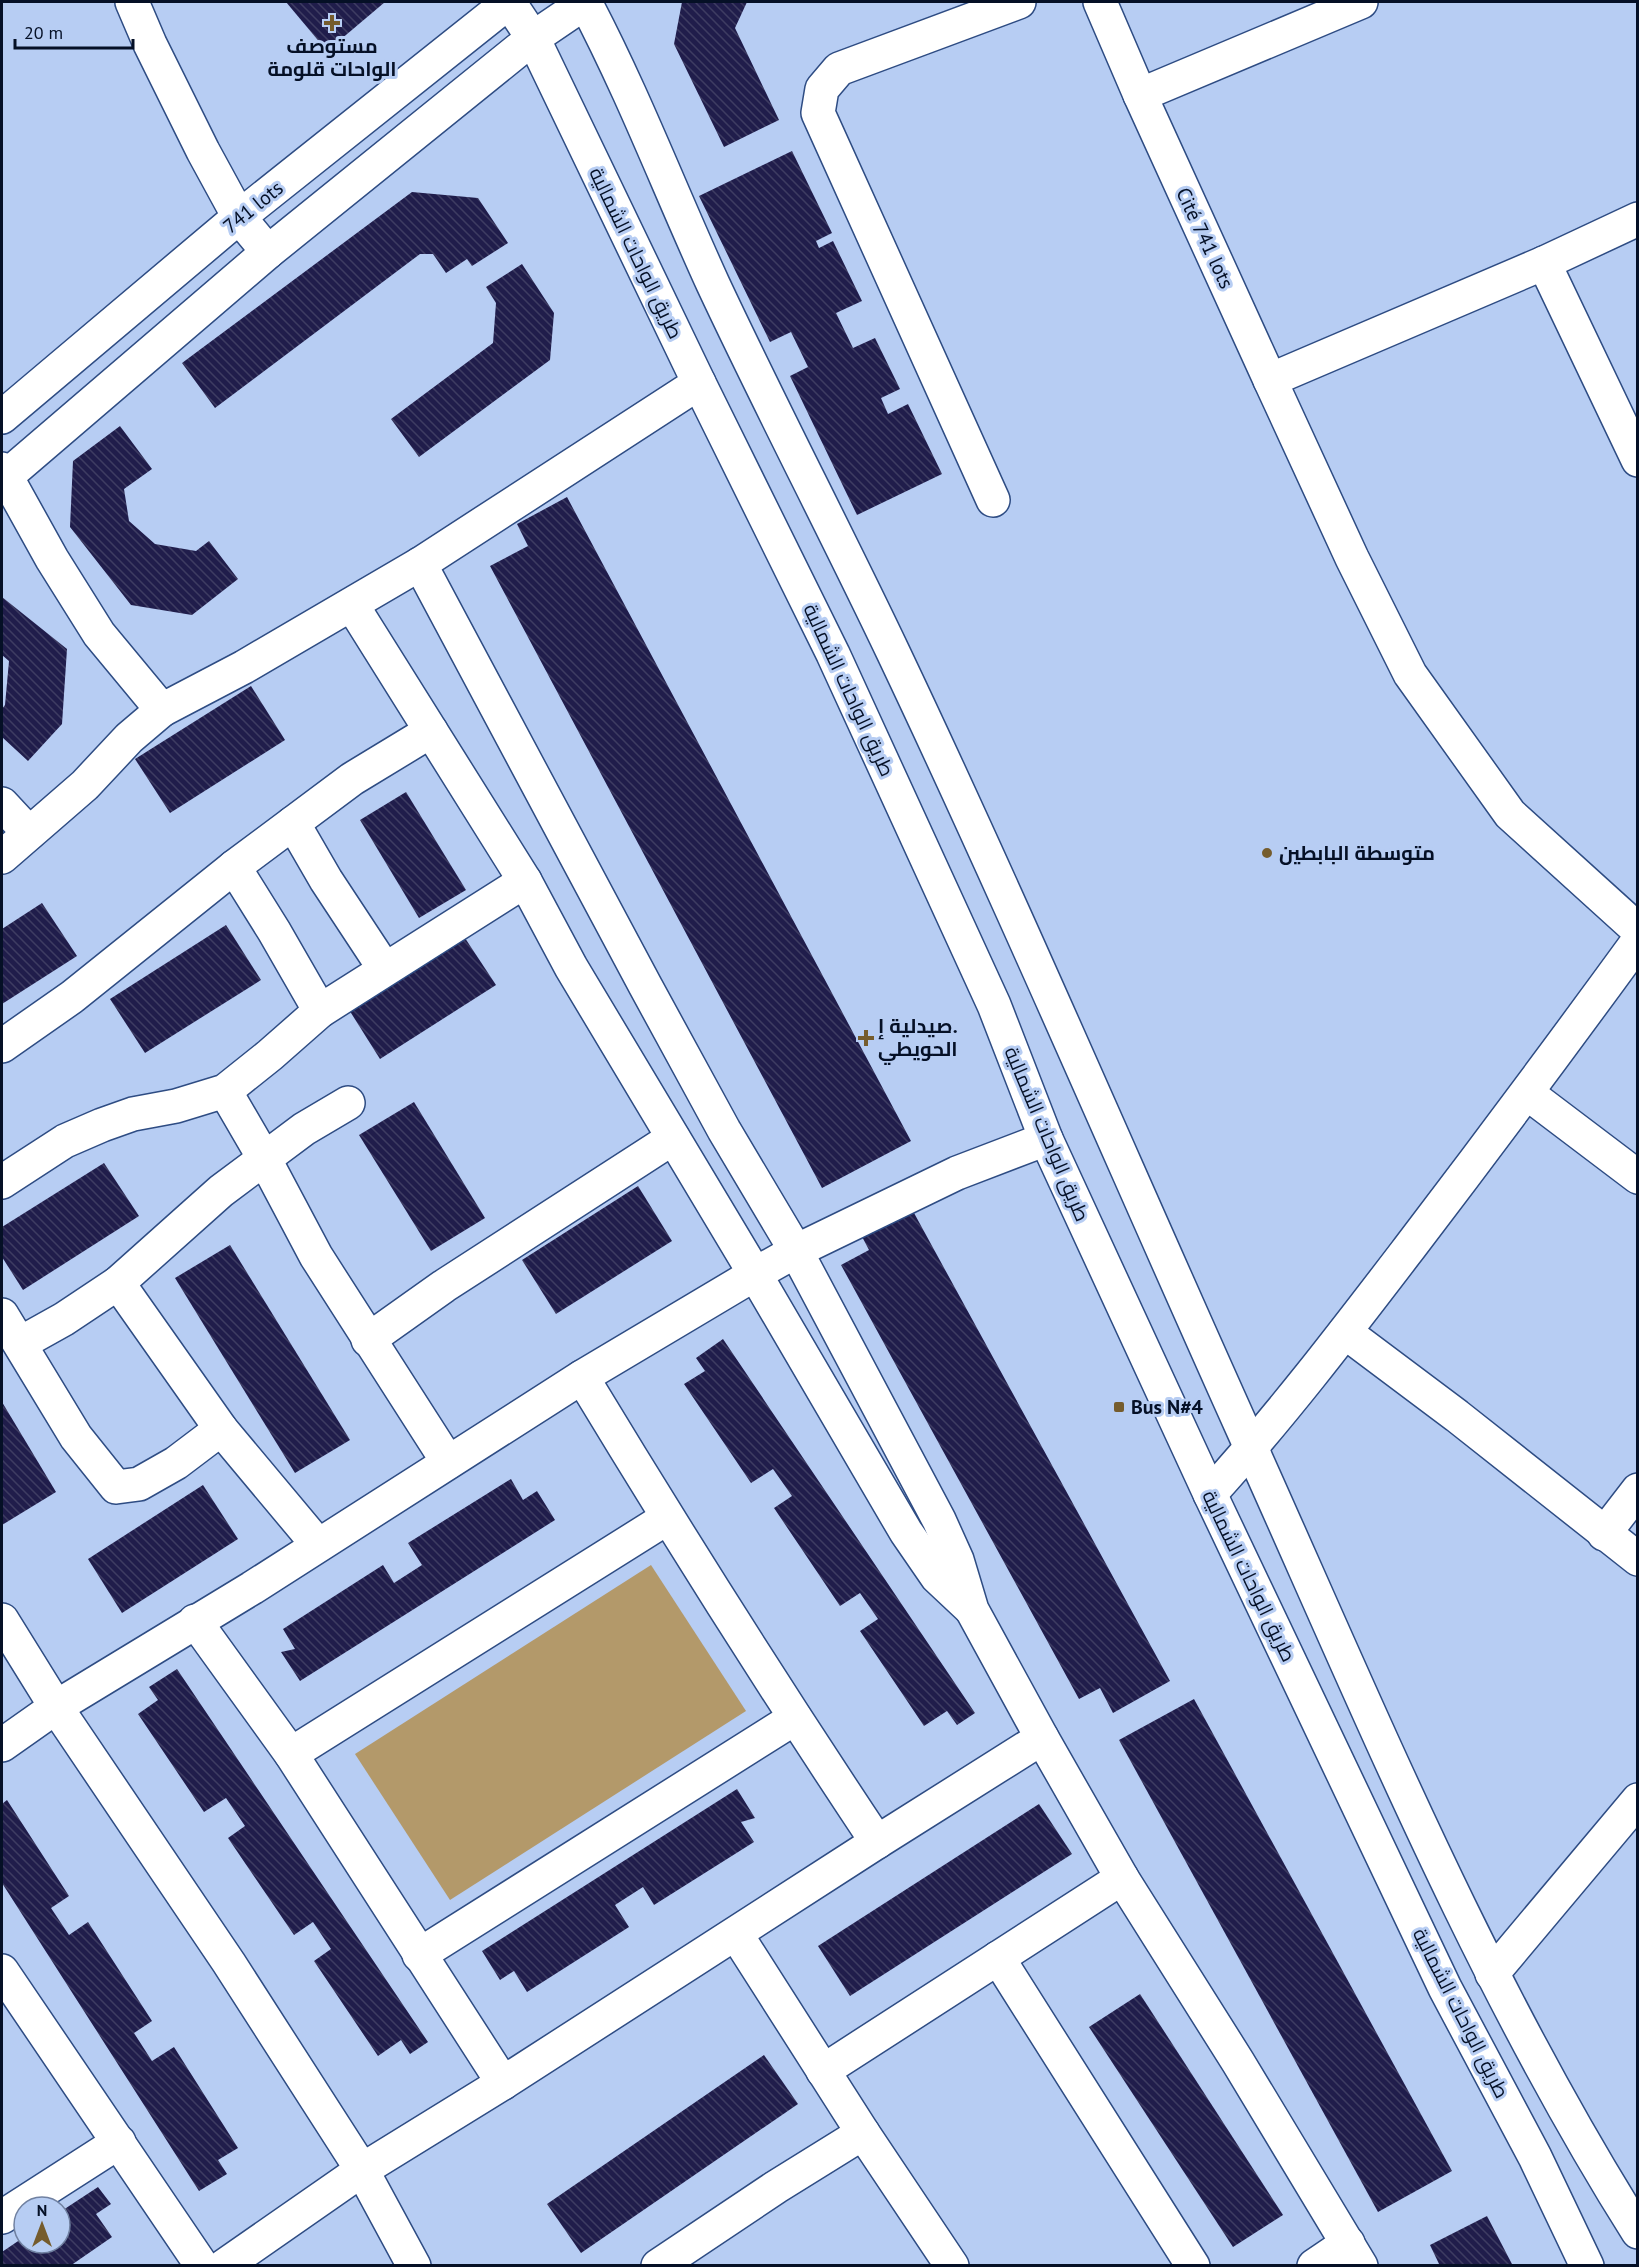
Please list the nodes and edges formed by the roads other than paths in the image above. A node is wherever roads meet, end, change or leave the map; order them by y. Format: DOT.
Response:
graph roads {
  1 [pos="132,2"];
  2 [pos="509,2"];
  3 [pos="586,2"];
  4 [pos="1019,2"];
  5 [pos="1100,2"];
  6 [pos="1361,2"];
  7 [pos="533,38"];
  8 [pos="1140,95"];
  9 [pos="239,217"];
  10 [pos="1638,219"];
  11 [pos="268,252"];
  12 [pos="1544,263"];
  13 [pos="1270,380"];
  14 [pos="699,383"];
  15 [pos="2,417"];
  16 [pos="1638,460"];
  17 [pos="3,475"];
  18 [pos="993,500"];
  19 [pos="420,564"];
  20 [pos="352,605"];
  21 [pos="162,710"];
  22 [pos="430,731"];
  23 [pos="2,804"];
  24 [pos="293,823"];
  25 [pos="29,833"];
  26 [pos="2,857"];
  27 [pos="234,867"];
  28 [pos="525,881"];
  29 [pos="1638,930"];
  30 [pos="1638,941"];
  31 [pos="384,968"];
  32 [pos="320,1011"];
  33 [pos="2,1046"];
  34 [pos="225,1091"];
  35 [pos="1527,1093"];
  36 [pos="348,1103"];
  37 [pos="673,1138"];
  38 [pos="1046,1139"];
  39 [pos="264,1158"];
  40 [pos="1638,1177"];
  41 [pos="2,1182"];
  42 [pos="796,1251"];
  43 [pos="756,1274"];
  44 [pos="118,1283"];
  45 [pos="2,1315"];
  46 [pos="1345,1332"];
  47 [pos="368,1340"];
  48 [pos="21,1343"];
  49 [pos="582,1377"];
  50 [pos="221,1429"];
  51 [pos="1252,1448"];
  52 [pos="448,1462"];
  53 [pos="1638,1490"];
  54 [pos="1210,1494"];
  55 [pos="667,1518"];
  56 [pos="1604,1534"];
  57 [pos="318,1545"];
  58 [pos="1638,1559"];
  59 [pos="972,1610"];
  60 [pos="2,1620"];
  61 [pos="195,1621"];
  62 [pos="56,1707"];
  63 [pos="795,1718"];
  64 [pos="1042,1738"];
  65 [pos="2,1745"];
  66 [pos="291,1754"];
  67 [pos="1638,1800"];
  68 [pos="877,1842"];
  69 [pos="1122,1878"];
  70 [pos="736,1934"];
  71 [pos="419,1954"];
  72 [pos="998,1958"];
  73 [pos="2,1971"];
  74 [pos="1492,1974"];
  75 [pos="823,2071"];
  76 [pos="503,2084"];
  77 [pos="863,2133"];
  78 [pos="119,2142"];
  79 [pos="362,2170"];
  80 [pos="2,2217"];
  81 [pos="1638,2232"];
  82 [pos="1354,2254"];
  83 [pos="202,2265"];
  84 [pos="224,2265"];
  85 [pos="414,2265"];
  86 [pos="658,2265"];
  87 [pos="952,2265"];
  88 [pos="1193,2265"];
  89 [pos="1314,2265"];
  90 [pos="1587,2265"];
  1 -- 9 [label="street"];
  2 -- 7 [label="street, طريق الواحات الشمالية"];
  2 -- 9 [label="street, 741 lots"];
  3 -- 7 [label="street"];
  3 -- 51 [label="street"];
  4 -- 18 [label="street"];
  5 -- 8 [label="street, Cité 741 lots"];
  6 -- 8 [label="street"];
  7 -- 11 [label="street"];
  7 -- 14 [label="street, طريق الواحات الشمالية"];
  8 -- 13 [label="street, Cité 741 lots"];
  9 -- 11 [label="street"];
  9 -- 15 [label="street, 741 lots"];
  10 -- 12 [label="street"];
  11 -- 17 [label="street"];
  12 -- 13 [label="street"];
  12 -- 16 [label="street"];
  13 -- 29 [label="street, Cité 741 lots"];
  14 -- 19 [label="street"];
  14 -- 38 [label="street, طريق الواحات الشمالية"];
  17 -- 21 [label="street"];
  19 -- 20 [label="street"];
  19 -- 42 [label="street"];
  20 -- 21 [label="street"];
  20 -- 22 [label="street"];
  21 -- 25 [label="street"];
  22 -- 24 [label="street"];
  22 -- 28 [label="street"];
  23 -- 25 [label="street"];
  24 -- 27 [label="street"];
  24 -- 31 [label="street"];
  25 -- 26 [label="street"];
  27 -- 32 [label="street"];
  27 -- 33 [label="street"];
  28 -- 31 [label="street"];
  28 -- 37 [label="street"];
  30 -- 35 [label="street"];
  31 -- 32 [label="street"];
  32 -- 34 [label="street"];
  34 -- 39 [label="street"];
  34 -- 41 [label="street"];
  35 -- 40 [label="street"];
  35 -- 46 [label="street"];
  36 -- 39 [label="street"];
  37 -- 43 [label="street"];
  37 -- 47 [label="street"];
  38 -- 42 [label="street"];
  38 -- 54 [label="street, طريق الواحات الشمالية"];
  39 -- 44 [label="street"];
  39 -- 47 [label="street"];
  42 -- 43 [label="street"];
  42 -- 59 [label="street"];
  43 -- 49 [label="street"];
  43 -- 59 [label="street"];
  44 -- 48 [label="street"];
  44 -- 50 [label="street"];
  45 -- 48 [label="street"];
  46 -- 51 [label="street"];
  46 -- 56 [label="street"];
  47 -- 52 [label="street"];
  48 -- 50 [label="street"];
  49 -- 52 [label="street"];
  49 -- 55 [label="street"];
  50 -- 57 [label="street"];
  51 -- 54 [label="street"];
  51 -- 74 [label="street"];
  52 -- 57 [label="street"];
  53 -- 56 [label="street"];
  54 -- 90 [label="street, طريق الواحات الشمالية"];
  55 -- 63 [label="street"];
  55 -- 66 [label="street"];
  56 -- 58 [label="street"];
  57 -- 61 [label="street"];
  59 -- 64 [label="street"];
  60 -- 62 [label="street"];
  61 -- 62 [label="street"];
  61 -- 66 [label="street"];
  62 -- 65 [label="street"];
  62 -- 79 [label="street"];
  63 -- 68 [label="street"];
  63 -- 71 [label="street"];
  64 -- 68 [label="street"];
  64 -- 69 [label="street"];
  66 -- 71 [label="street"];
  67 -- 74 [label="street"];
  68 -- 70 [label="street"];
  69 -- 72 [label="street"];
  69 -- 82 [label="street"];
  70 -- 75 [label="street"];
  70 -- 76 [label="street"];
  71 -- 76 [label="street"];
  72 -- 75 [label="street"];
  72 -- 88 [label="street"];
  73 -- 78 [label="street"];
  74 -- 81 [label="street"];
  75 -- 77 [label="street"];
  76 -- 79 [label="street"];
  77 -- 86 [label="street"];
  77 -- 87 [label="street"];
  78 -- 80 [label="street"];
  78 -- 83 [label="street"];
  79 -- 84 [label="street"];
  79 -- 85 [label="street"];
  82 -- 89 [label="street"];
}
